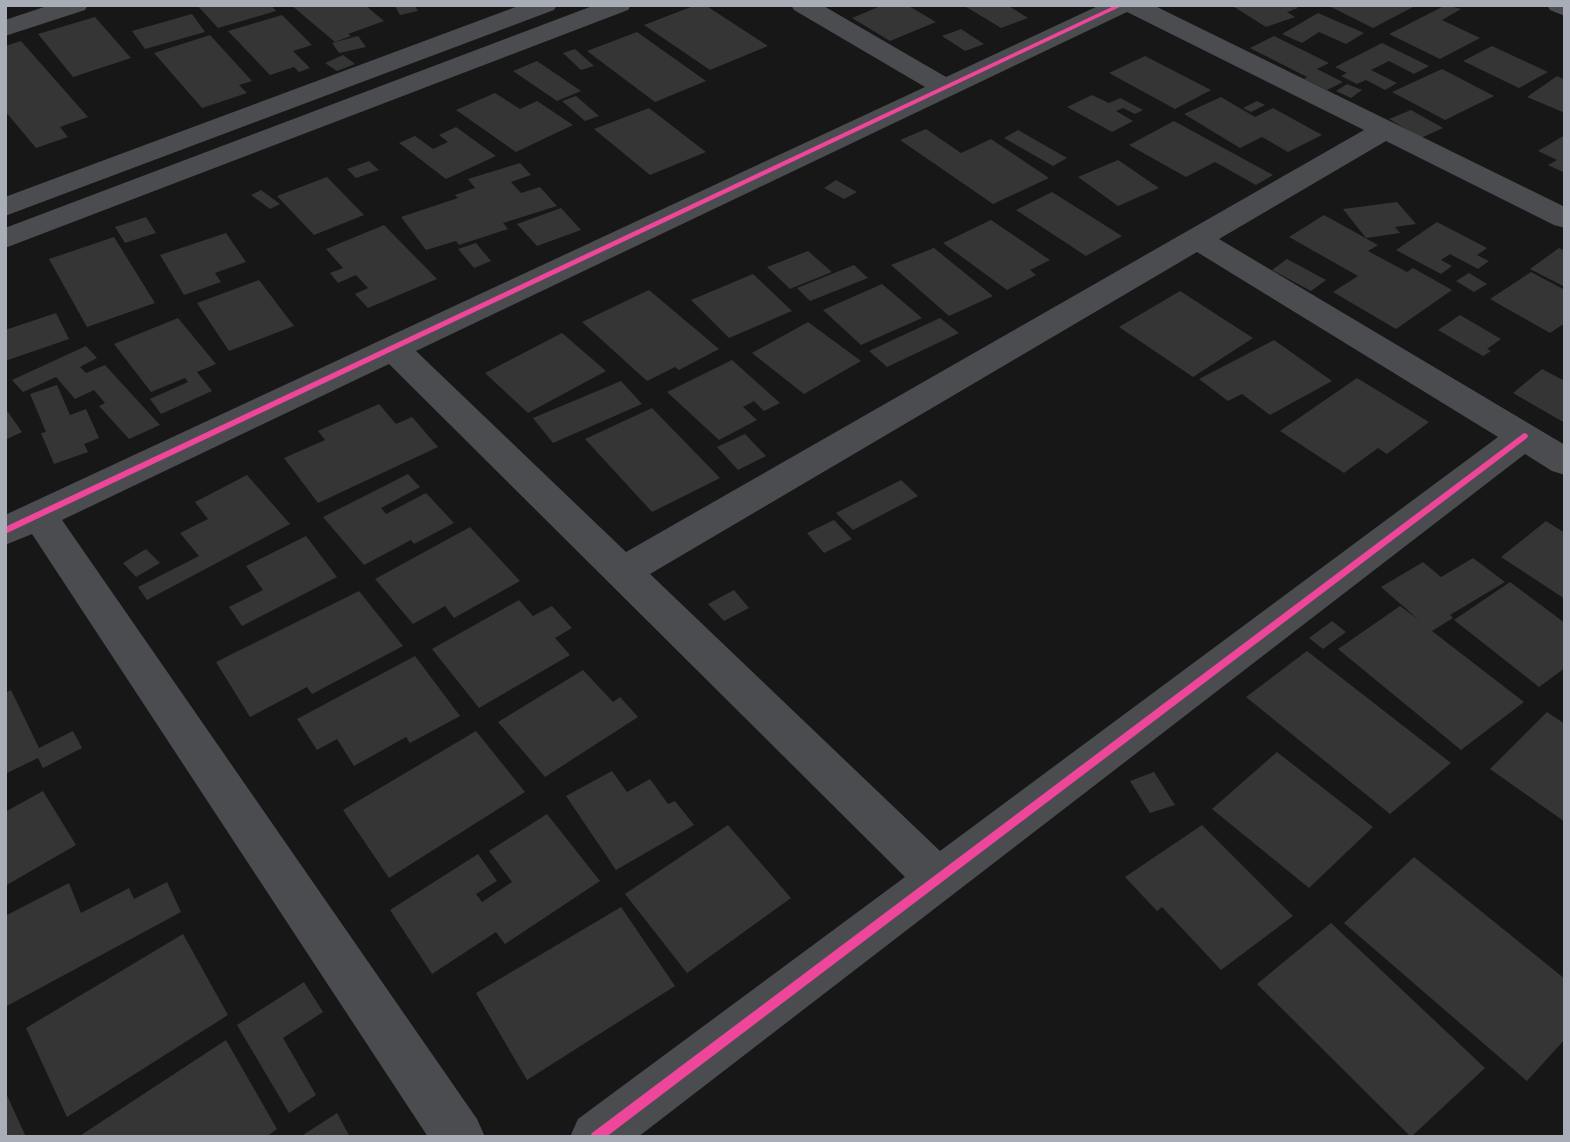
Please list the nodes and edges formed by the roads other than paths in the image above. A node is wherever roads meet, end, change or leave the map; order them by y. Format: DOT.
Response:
graph roads {
  1 [pos="76,5"];
  2 [pos="545,5"];
  3 [pos="620,5"];
  4 [pos="803,5"];
  5 [pos="1121,5"];
  6 [pos="1133,5"];
  7 [pos="1559,5"];
  8 [pos="1565,8"];
  9 [pos="5,28"];
  10 [pos="946,88"];
  11 [pos="1385,130"];
  12 [pos="5,207"];
  13 [pos="1565,219"];
  14 [pos="5,239"];
  15 [pos="1197,240"];
  16 [pos="393,348"];
  17 [pos="1524,436"];
  18 [pos="1565,462"];
  19 [pos="22,523"];
  20 [pos="624,572"];
  21 [pos="938,879"];
  22 [pos="458,1137"];
  23 [pos="596,1137"];
  1 -- 9 [label="street"];
  2 -- 12 [label="street"];
  3 -- 14 [label="street"];
  4 -- 10 [label="street"];
  5 -- 10 [label="street"];
  6 -- 11 [label="street"];
  7 -- 8 [label="street"];
  10 -- 16 [label="street"];
  11 -- 13 [label="street"];
  11 -- 15 [label="street"];
  15 -- 17 [label="street"];
  15 -- 20 [label="street"];
  16 -- 19 [label="street"];
  16 -- 20 [label="street"];
  17 -- 18 [label="street"];
  17 -- 21 [label="street"];
  19 -- 22 [label="street"];
  20 -- 21 [label="street"];
  21 -- 23 [label="street"];
}
